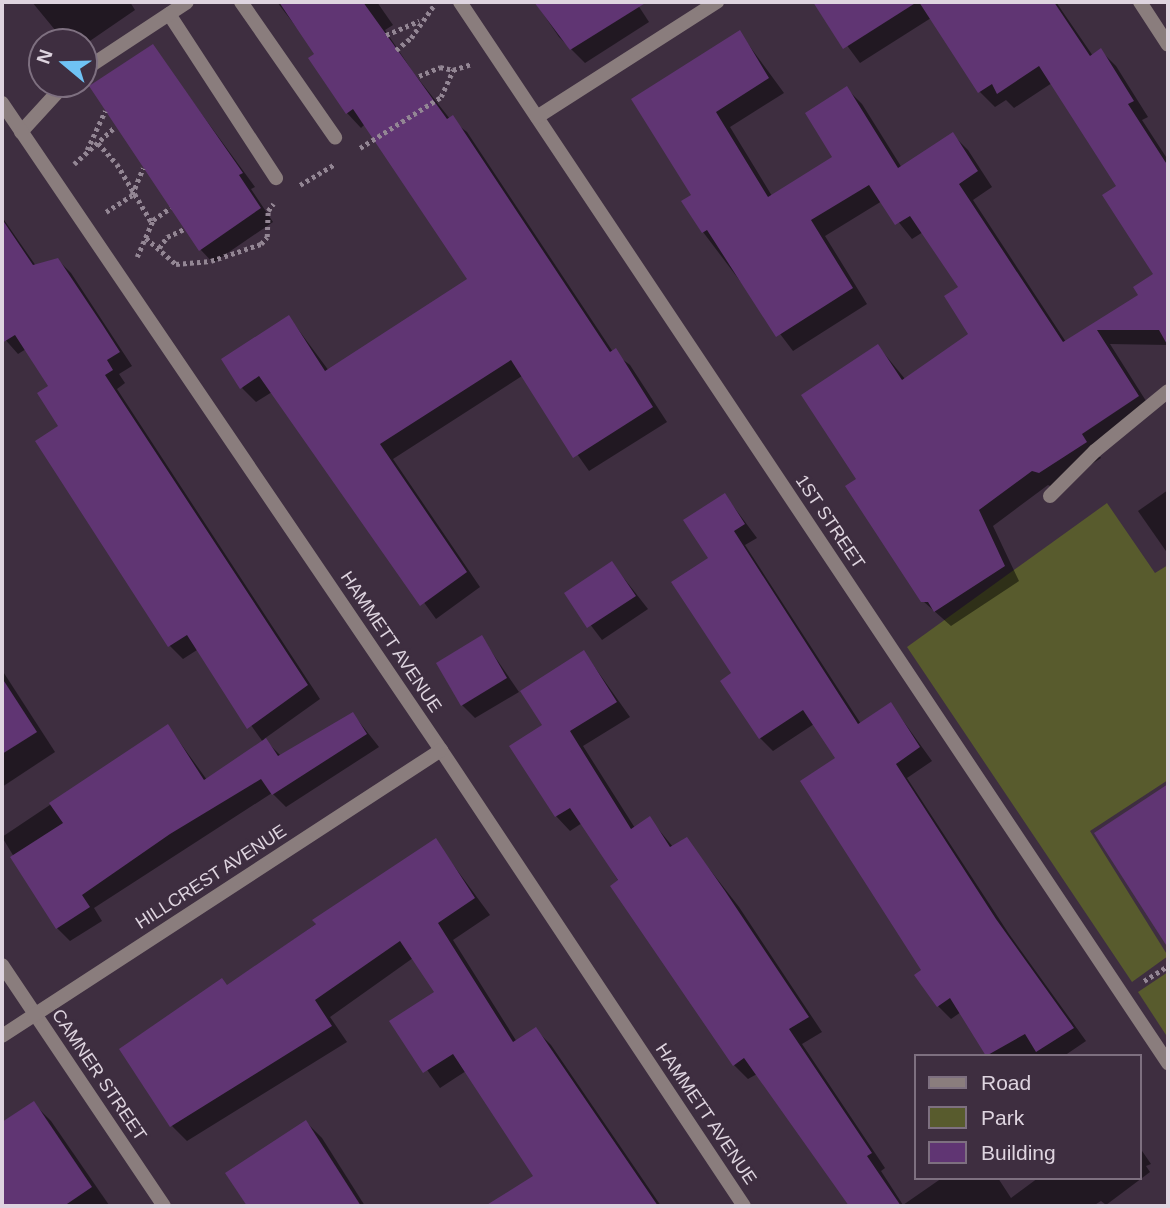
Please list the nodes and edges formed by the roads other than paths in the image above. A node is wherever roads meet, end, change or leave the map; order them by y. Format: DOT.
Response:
graph roads {
  1 [pos="187,2"];
  2 [pos="241,2"];
  3 [pos="460,2"];
  4 [pos="717,2"];
  5 [pos="1140,2"];
  6 [pos="169,14"];
  7 [pos="1168,45"];
  8 [pos="98,61"];
  9 [pos="52,98"];
  10 [pos="2,103"];
  11 [pos="537,117"];
  12 [pos="21,132"];
  13 [pos="335,137"];
  14 [pos="276,178"];
  15 [pos="1168,391"];
  16 [pos="1050,496"];
  17 [pos="441,750"];
  18 [pos="2,965"];
  19 [pos="36,1014"];
  20 [pos="2,1037"];
  21 [pos="1168,1063"];
  22 [pos="164,1206"];
  23 [pos="744,1206"];
  1 -- 6 [label="street"];
  2 -- 13 [label="street"];
  3 -- 11 [label="street, 1ST STREET"];
  4 -- 11 [label="street"];
  5 -- 7 [label="street"];
  6 -- 8 [label="street"];
  6 -- 14 [label="street"];
  9 -- 12 [label="street"];
  10 -- 12 [label="street, HAMMETT AVENUE"];
  11 -- 21 [label="street, 1ST STREET"];
  12 -- 17 [label="street, HAMMETT AVENUE"];
  15 -- 16 [label="street"];
  17 -- 19 [label="street, HILLCREST AVENUE"];
  17 -- 23 [label="street, HAMMETT AVENUE"];
  18 -- 19 [label="street, CAMNER STREET"];
  19 -- 20 [label="street, HILLCREST AVENUE"];
  19 -- 22 [label="street, CAMNER STREET"];
}
